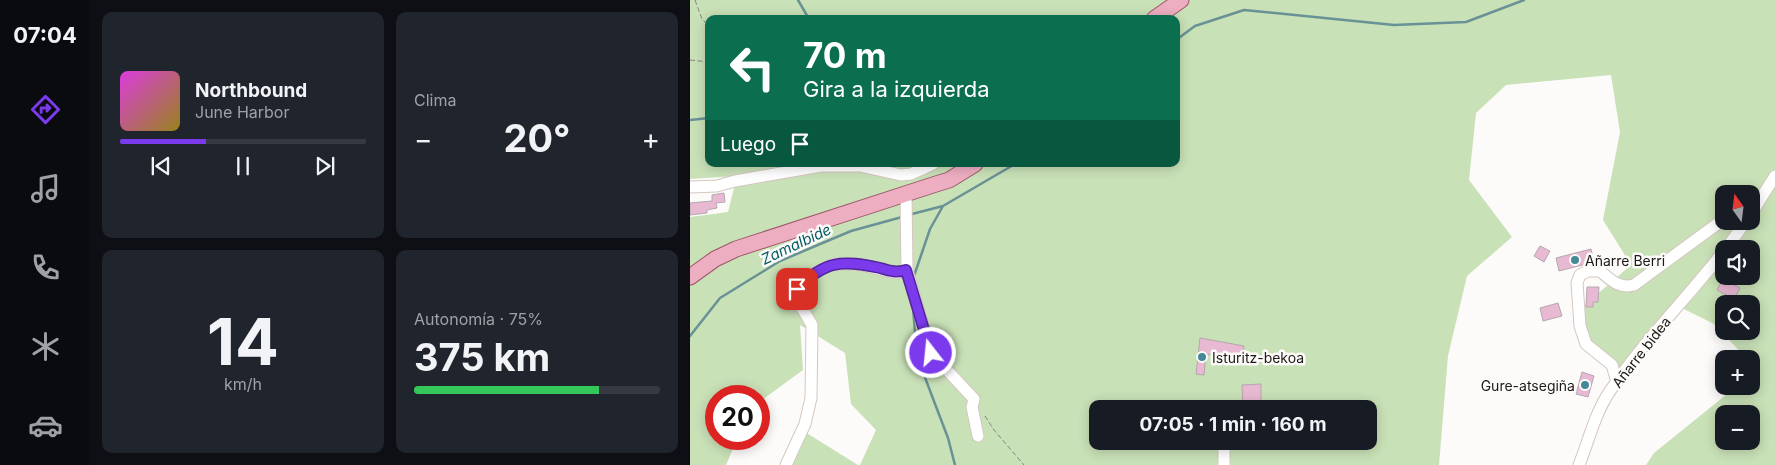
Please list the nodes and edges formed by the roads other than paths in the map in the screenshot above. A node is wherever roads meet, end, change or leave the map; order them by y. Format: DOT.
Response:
graph roads {
  1 [pos="1181,0"];
  2 [pos="1160,15"];
  3 [pos="815,167"];
  4 [pos="865,167"];
  5 [pos="926,167"];
  6 [pos="970,167"];
  7 [pos="1775,176"];
  8 [pos="690,188"];
  9 [pos="906,194"];
  10 [pos="1760,198"];
  11 [pos="1715,226"];
  12 [pos="1715,262"];
  13 [pos="906,270"];
  14 [pos="690,277"];
  15 [pos="1617,382"];
  16 [pos="978,436"];
  17 [pos="1224,450"];
  18 [pos="786,465"];
  19 [pos="1224,465"];
  20 [pos="1579,465"];
  1 -- 2 [label="main road"];
  3 -- 8 [label="street"];
  4 -- 5 [label="street"];
  6 -- 9 [label="main road"];
  7 -- 10 [label="street"];
  9 -- 13 [label="street"];
  9 -- 14 [label="main road"];
  11 -- 15 [label="street"];
  12 -- 15 [label="street, Añarre bidea"];
  13 -- 16 [label="street"];
  13 -- 18 [label="street"];
  15 -- 20 [label="street, Añarre bidea"];
  17 -- 19 [label="street"];
}
